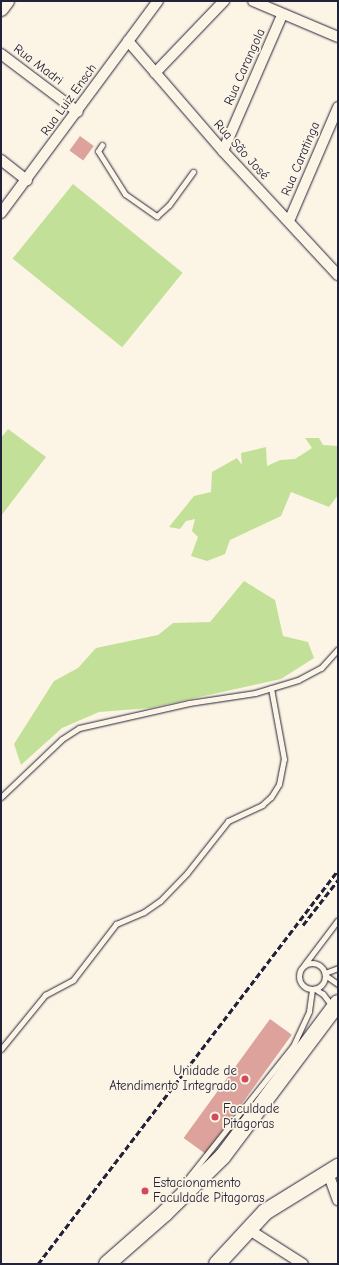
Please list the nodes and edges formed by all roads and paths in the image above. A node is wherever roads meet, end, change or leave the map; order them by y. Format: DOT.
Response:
graph roads {
  1 [pos="7,1"];
  2 [pos="158,1"];
  3 [pos="224,1"];
  4 [pos="253,1"];
  5 [pos="1,9"];
  6 [pos="282,15"];
  7 [pos="338,37"];
  8 [pos="128,41"];
  9 [pos="1,54"];
  10 [pos="155,73"];
  11 [pos="338,107"];
  12 [pos="78,112"];
  13 [pos="102,145"];
  14 [pos="223,151"];
  15 [pos="1,160"];
  16 [pos="193,172"];
  17 [pos="27,180"];
  18 [pos="1,213"];
  19 [pos="289,221"];
  20 [pos="338,275"];
  21 [pos="338,649"];
  22 [pos="271,688"];
  23 [pos="1,797"];
  24 [pos="338,920"];
  25 [pos="303,966"];
  26 [pos="338,968"];
  27 [pos="325,974"];
  28 [pos="338,984"];
  29 [pos="313,989"];
  30 [pos="336,1006"];
  31 [pos="1,1049"];
  32 [pos="333,1170"];
  33 [pos="338,1200"];
  34 [pos="165,1213"];
  35 [pos="248,1229"];
  36 [pos="107,1264"];
  37 [pos="217,1264"];
  38 [pos="303,1264"];
  1 -- 5 [label="street"];
  2 -- 8 [label="street, Rua Luiz Ensch"];
  3 -- 10 [label="street"];
  4 -- 6 [label="street"];
  6 -- 7 [label="street"];
  6 -- 14 [label="street, Rua Carangola"];
  8 -- 10 [label="street, Rua São José"];
  8 -- 12 [label="street, Rua Luiz Ensch"];
  9 -- 12 [label="street, Rua Madri"];
  10 -- 14 [label="street, Rua São José"];
  11 -- 19 [label="street, Rua Caratinga"];
  12 -- 17 [label="street, Rua Luiz Ensch"];
  13 -- 16 [label="lane"];
  14 -- 19 [label="street, Rua São José"];
  15 -- 17 [label="street"];
  17 -- 18 [label="street, Rua Luiz Ensch"];
  19 -- 20 [label="street, Rua São José"];
  21 -- 22 [label="lane"];
  22 -- 23 [label="lane"];
  22 -- 31 [label="lane"];
  24 -- 25 [label="lane"];
  25 -- 27 [label="lane"];
  25 -- 29 [label="lane"];
  26 -- 27 [label="lane"];
  27 -- 28 [label="lane"];
  27 -- 29 [label="lane"];
  29 -- 30 [label="lane"];
  29 -- 34 [label="lane"];
  30 -- 34 [label="main road"];
  32 -- 33 [label="street"];
  32 -- 35 [label="main road"];
  34 -- 36 [label="main road"];
  35 -- 37 [label="main road"];
  35 -- 38 [label="street"];
}
